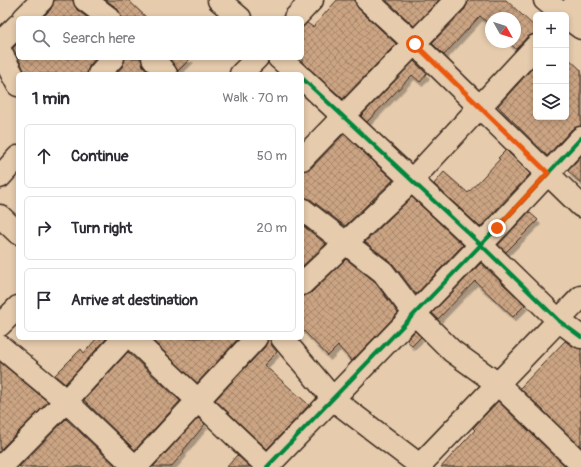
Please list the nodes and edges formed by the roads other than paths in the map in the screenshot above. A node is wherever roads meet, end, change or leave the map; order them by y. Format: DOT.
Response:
graph roads {
  1 [pos="42,0"];
  2 [pos="85,0"];
  3 [pos="219,0"];
  4 [pos="312,0"];
  5 [pos="367,0"];
  6 [pos="456,0"];
  7 [pos="546,0"];
  8 [pos="580,0"];
  9 [pos="560,12"];
  10 [pos="569,12"];
  11 [pos="26,16"];
  12 [pos="106,16"];
  13 [pos="238,16"];
  14 [pos="297,16"];
  15 [pos="569,19"];
  16 [pos="16,27"];
  17 [pos="581,28"];
  18 [pos="0,43"];
  19 [pos="415,44"];
  20 [pos="534,48"];
  21 [pos="0,51"];
  22 [pos="111,60"];
  23 [pos="155,60"];
  24 [pos="255,60"];
  25 [pos="281,60"];
  26 [pos="101,72"];
  27 [pos="164,72"];
  28 [pos="243,72"];
  29 [pos="296,72"];
  30 [pos="304,80"];
  31 [pos="16,81"];
  32 [pos="478,106"];
  33 [pos="345,117"];
  34 [pos="581,138"];
  35 [pos="304,158"];
  36 [pos="16,159"];
  37 [pos="548,173"];
  38 [pos="0,177"];
  39 [pos="412,180"];
  40 [pos="581,206"];
  41 [pos="304,211"];
  42 [pos="0,216"];
  43 [pos="16,231"];
  44 [pos="344,243"];
  45 [pos="480,244"];
  46 [pos="304,282"];
  47 [pos="581,297"];
  48 [pos="16,309"];
  49 [pos="414,313"];
  50 [pos="558,320"];
  51 [pos="0,325"];
  52 [pos="581,337"];
  53 [pos="122,340"];
  54 [pos="134,340"];
  55 [pos="254,340"];
  56 [pos="284,340"];
  57 [pos="0,346"];
  58 [pos="498,384"];
  59 [pos="198,400"];
  60 [pos="334,400"];
  61 [pos="66,401"];
  62 [pos="581,464"];
  63 [pos="420,466"];
  64 [pos="1,467"];
  65 [pos="136,467"];
  66 [pos="267,467"];
  1 -- 11 [label="street"];
  2 -- 12 [label="street"];
  3 -- 13 [label="street"];
  4 -- 14 [label="street"];
  5 -- 19 [label="street"];
  6 -- 19 [label="street"];
  7 -- 9 [label="street"];
  8 -- 10 [label="street"];
  15 -- 17 [label="street"];
  16 -- 18 [label="street"];
  19 -- 32 [label="street"];
  19 -- 33 [label="street"];
  20 -- 32 [label="street"];
  21 -- 31 [label="street"];
  22 -- 26 [label="street"];
  23 -- 27 [label="street"];
  24 -- 28 [label="street"];
  25 -- 29 [label="street"];
  30 -- 33 [label="street"];
  32 -- 37 [label="street"];
  32 -- 39 [label="street"];
  33 -- 35 [label="street"];
  33 -- 39 [label="street"];
  34 -- 37 [label="street"];
  36 -- 38 [label="street"];
  37 -- 40 [label="street"];
  37 -- 45 [label="street"];
  39 -- 44 [label="street"];
  39 -- 45 [label="street"];
  41 -- 44 [label="street"];
  42 -- 43 [label="street"];
  44 -- 46 [label="street"];
  44 -- 49 [label="street"];
  45 -- 49 [label="street"];
  45 -- 50 [label="street"];
  47 -- 50 [label="street"];
  48 -- 51 [label="street"];
  49 -- 58 [label="street"];
  49 -- 60 [label="street"];
  50 -- 52 [label="street"];
  50 -- 58 [label="street"];
  53 -- 61 [label="street"];
  54 -- 59 [label="street"];
  55 -- 59 [label="street"];
  56 -- 60 [label="street"];
  57 -- 61 [label="street"];
  58 -- 62 [label="street"];
  58 -- 63 [label="street"];
  59 -- 65 [label="street"];
  59 -- 66 [label="street"];
  60 -- 63 [label="street"];
  60 -- 66 [label="street"];
  61 -- 64 [label="street"];
  61 -- 65 [label="street"];
}
